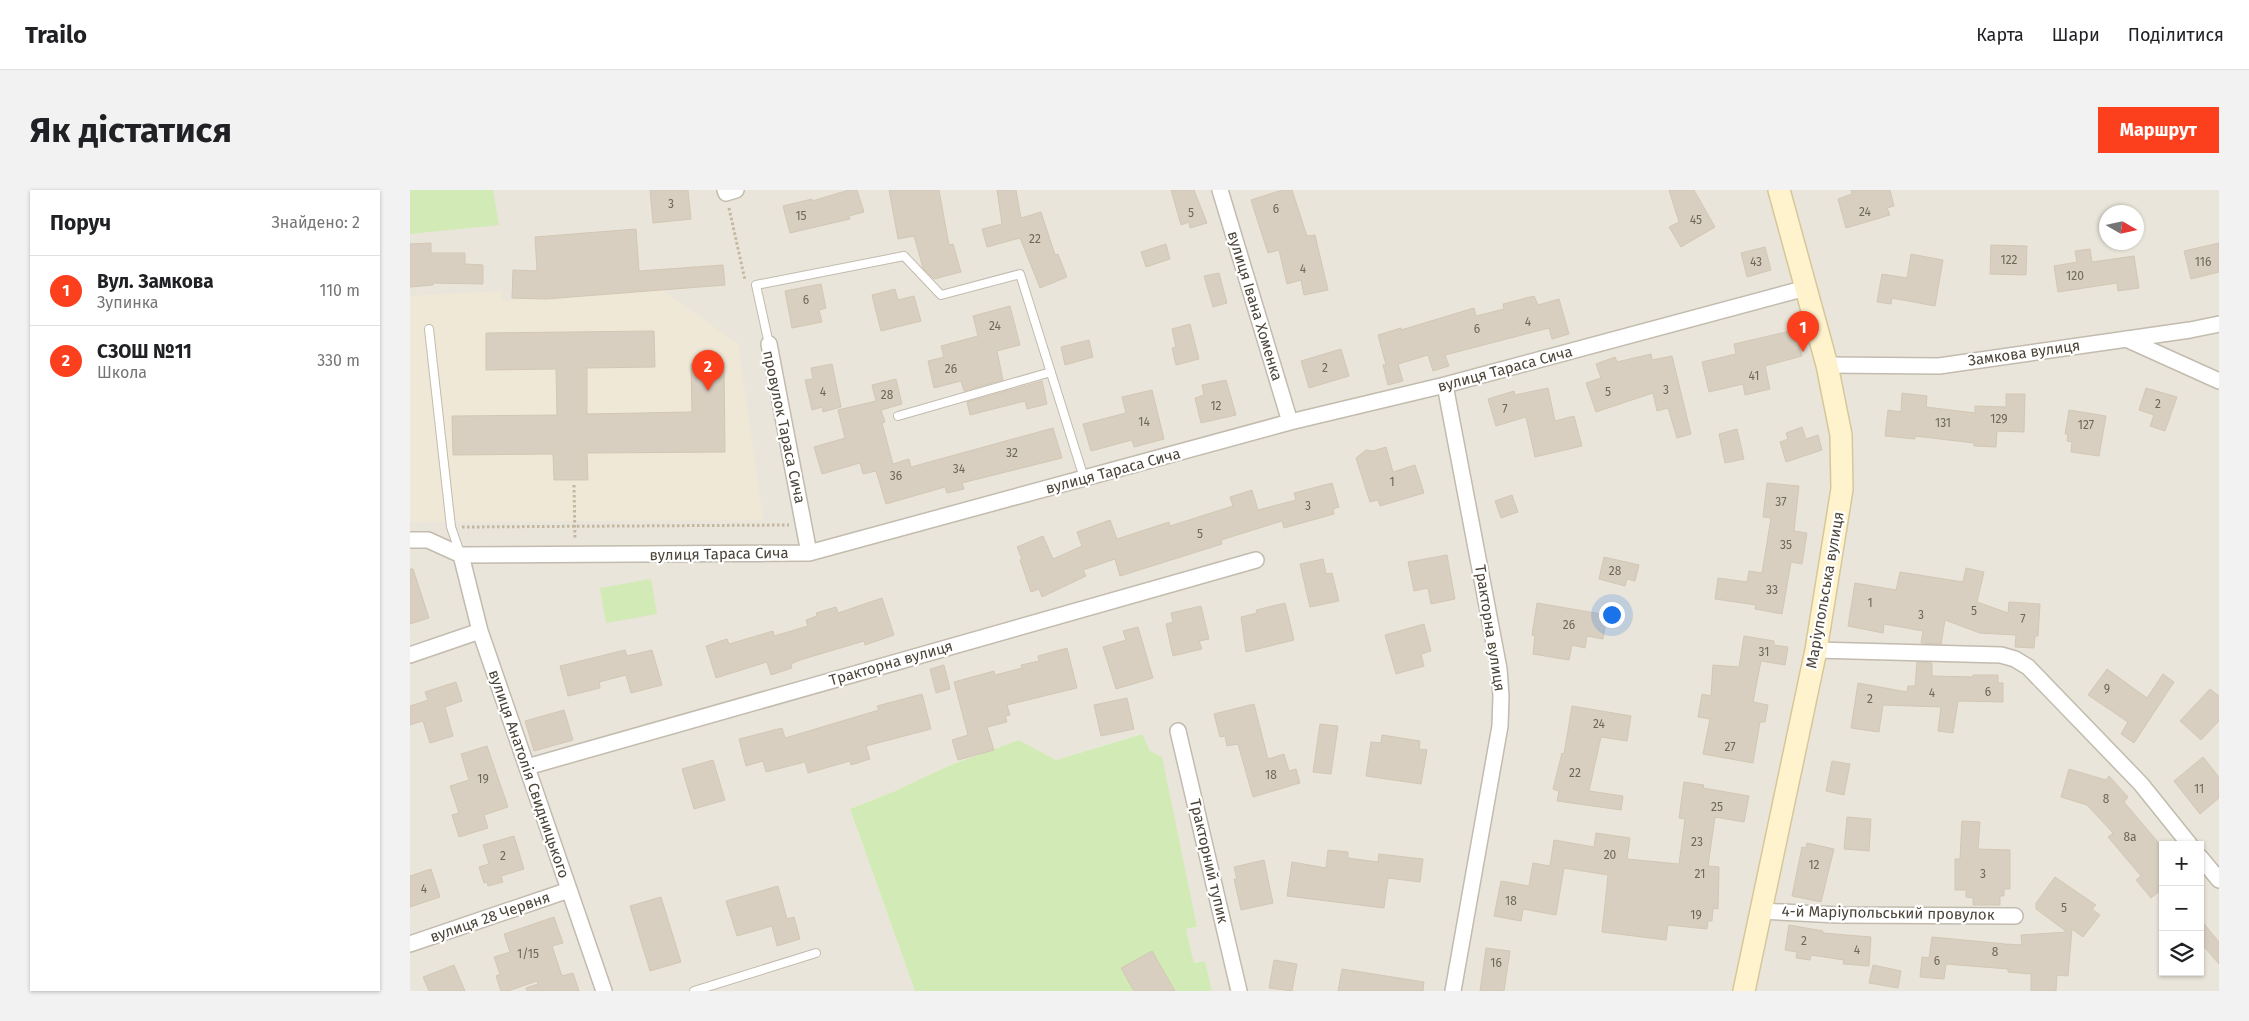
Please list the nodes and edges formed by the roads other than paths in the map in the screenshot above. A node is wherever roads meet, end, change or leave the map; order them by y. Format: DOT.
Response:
graph roads {
  1 [pos="1220,190"];
  2 [pos="1779,190"];
  3 [pos="1806,288"];
  4 [pos="2219,324"];
  5 [pos="429,329"];
  6 [pos="2124,339"];
  7 [pos="769,344"];
  8 [pos="1828,365"];
  9 [pos="1051,372"];
  10 [pos="2219,381"];
  11 [pos="1445,385"];
  12 [pos="898,416"];
  13 [pos="1290,422"];
  14 [pos="1084,478"];
  15 [pos="410,540"];
  16 [pos="809,553"];
  17 [pos="461,555"];
  18 [pos="1256,560"];
  19 [pos="480,631"];
  20 [pos="1816,650"];
  21 [pos="410,655"];
  22 [pos="1178,731"];
  23 [pos="527,766"];
  24 [pos="2187,841"];
  25 [pos="2204,862"];
  26 [pos="2219,880"];
  27 [pos="569,890"];
  28 [pos="1762,911"];
  29 [pos="2015,916"];
  30 [pos="410,944"];
  31 [pos="816,953"];
  32 [pos="604,991"];
  33 [pos="694,991"];
  34 [pos="1240,991"];
  35 [pos="1453,991"];
  36 [pos="1744,991"];
  1 -- 13 [label="street, вулиця Івана Хоменка"];
  2 -- 3 [label="main road, Маріупольська вулиця"];
  3 -- 8 [label="main road, Маріупольська вулиця"];
  3 -- 11 [label="street, вулиця Тараса Сича"];
  4 -- 6 [label="street, Замкова вулиця"];
  5 -- 17 [label="lane"];
  6 -- 8 [label="street, Замкова вулиця"];
  6 -- 10 [label="street"];
  7 -- 9 [label="lane"];
  7 -- 16 [label="street, провулок Тараса Сича"];
  8 -- 20 [label="main road, Маріупольська вулиця"];
  9 -- 12 [label="lane"];
  9 -- 14 [label="lane"];
  11 -- 13 [label="street, вулиця Тараса Сича"];
  11 -- 35 [label="street, Тракторна вулиця"];
  13 -- 14 [label="street, вулиця Тараса Сича"];
  14 -- 16 [label="street, вулиця Тараса Сича"];
  15 -- 17 [label="street, вулиця Тараса Сича"];
  16 -- 17 [label="street, вулиця Тараса Сича"];
  17 -- 19 [label="street, вулиця Анатолія Свидницького"];
  18 -- 23 [label="street, Тракторна вулиця"];
  19 -- 21 [label="street"];
  19 -- 23 [label="street, вулиця Анатолія Свидницького"];
  20 -- 24 [label="street"];
  20 -- 28 [label="main road, Маріупольська вулиця"];
  22 -- 34 [label="street, Тракторний тупик"];
  23 -- 27 [label="street, вулиця Анатолія Свидницького"];
  25 -- 26 [label="street"];
  27 -- 30 [label="street, вулиця 28 Червня"];
  27 -- 32 [label="street, вулиця Анатолія Свидницького"];
  28 -- 29 [label="street, 4-й Маріупольський провулок"];
  28 -- 36 [label="main road, Маріупольська вулиця"];
  31 -- 33 [label="lane"];
}
